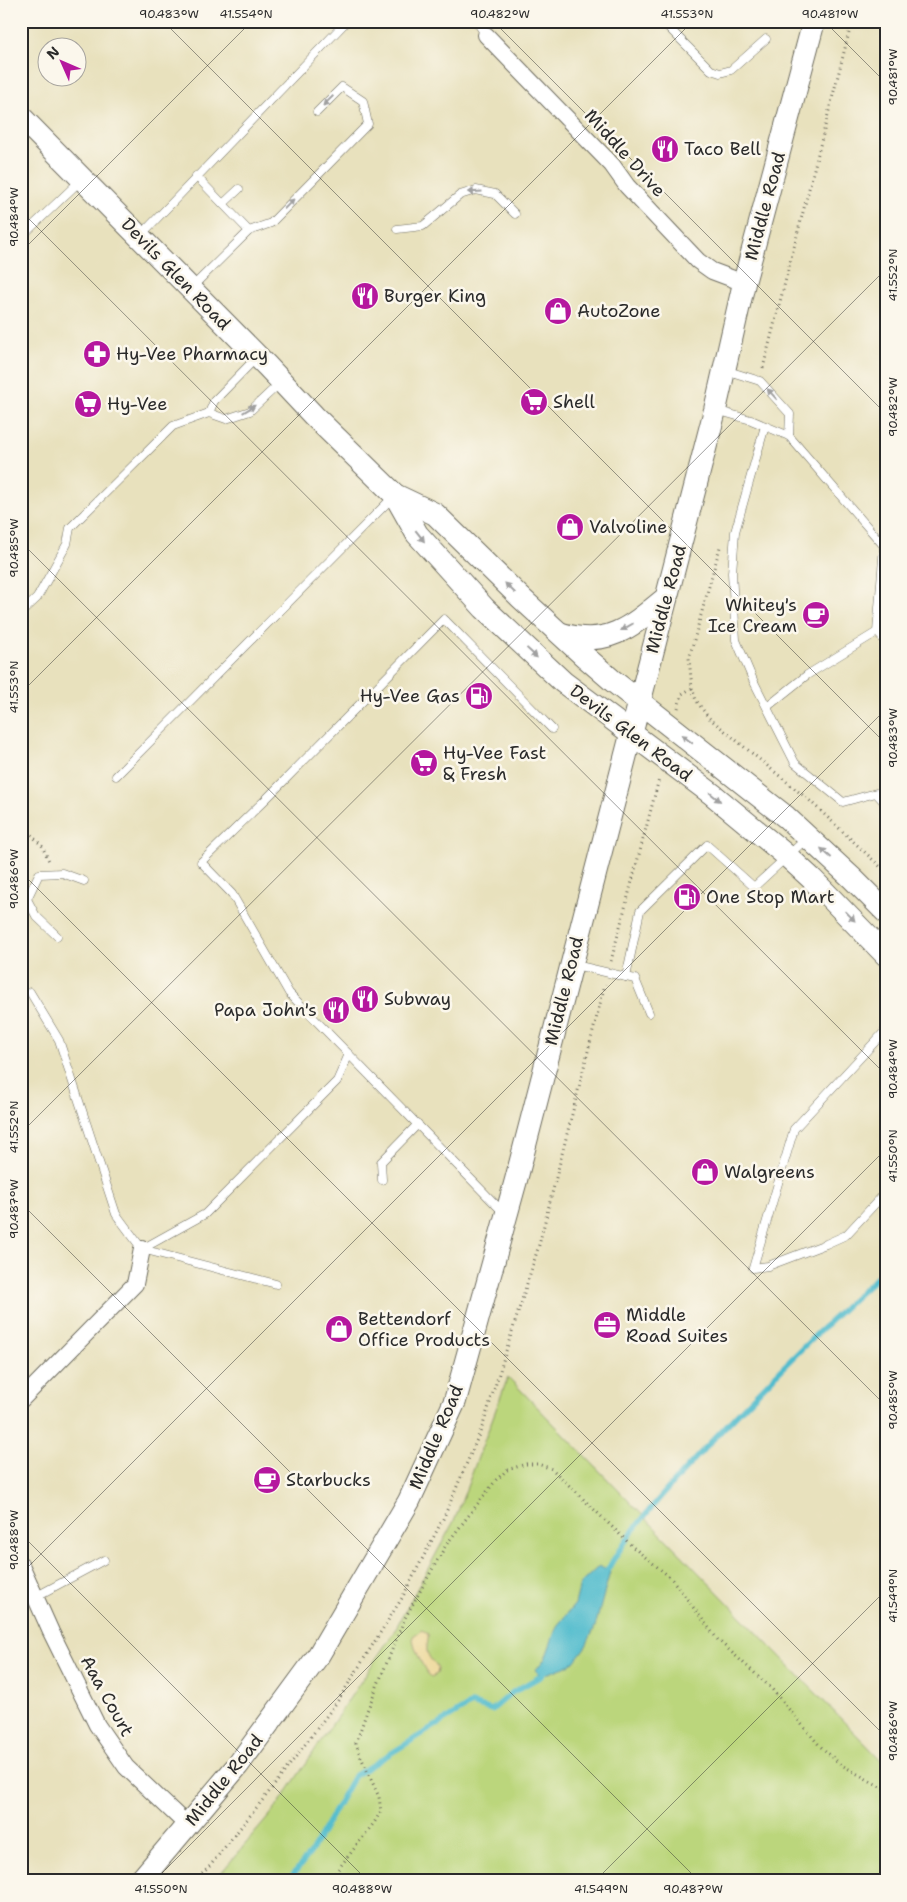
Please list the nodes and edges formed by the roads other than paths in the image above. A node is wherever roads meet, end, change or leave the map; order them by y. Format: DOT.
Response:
graph roads {
  1 [pos="347,21"];
  2 [pos="476,21"];
  3 [pos="662,21"];
  4 [pos="814,21"];
  5 [pos="486,35"];
  6 [pos="766,39"];
  7 [pos="317,112"];
  8 [pos="21,117"];
  9 [pos="196,176"];
  10 [pos="82,179"];
  11 [pos="239,189"];
  12 [pos="224,204"];
  13 [pos="515,214"];
  14 [pos="397,229"];
  15 [pos="249,231"];
  16 [pos="140,236"];
  17 [pos="21,238"];
  18 [pos="744,283"];
  19 [pos="191,289"];
  20 [pos="258,357"];
  21 [pos="725,370"];
  22 [pos="281,381"];
  23 [pos="715,410"];
  24 [pos="209,413"];
  25 [pos="765,426"];
  26 [pos="789,436"];
  27 [pos="395,495"];
  28 [pos="666,598"];
  29 [pos="21,613"];
  30 [pos="877,632"];
  31 [pos="562,634"];
  32 [pos="886,642"];
  33 [pos="640,702"];
  34 [pos="767,707"];
  35 [pos="552,729"];
  36 [pos="631,733"];
  37 [pos="116,776"];
  38 [pos="886,804"];
  39 [pos="808,837"];
  40 [pos="787,856"];
  41 [pos="84,880"];
  42 [pos="886,912"];
  43 [pos="57,936"];
  44 [pos="886,955"];
  45 [pos="571,964"];
  46 [pos="626,977"];
  47 [pos="30,992"];
  48 [pos="649,1012"];
  49 [pos="886,1030"];
  50 [pos="349,1054"];
  51 [pos="418,1124"];
  52 [pos="382,1180"];
  53 [pos="886,1192"];
  54 [pos="506,1215"];
  55 [pos="142,1248"];
  56 [pos="276,1284"];
  57 [pos="21,1400"];
  58 [pos="104,1560"];
  59 [pos="21,1565"];
  60 [pos="35,1597"];
  61 [pos="187,1825"];
  62 [pos="140,1881"];
  1 -- 9 [label="lane"];
  2 -- 5 [label="lane"];
  3 -- 6 [label="lane"];
  4 -- 18 [label="main road, Middle Road"];
  5 -- 18 [label="street, Middle Drive"];
  15 -- 7 [label="lane, one-way"];
  8 -- 10 [label="main road, Devils Glen Road"];
  9 -- 12 [label="lane"];
  9 -- 16 [label="lane"];
  10 -- 16 [label="main road, Devils Glen Road"];
  10 -- 17 [label="lane"];
  11 -- 12 [label="lane"];
  12 -- 15 [label="lane"];
  13 -- 14 [label="lane, one-way"];
  15 -- 19 [label="lane"];
  16 -- 19 [label="main road, Devils Glen Road"];
  18 -- 21 [label="main road, Middle Road"];
  19 -- 20 [label="main road, Devils Glen Road"];
  20 -- 22 [label="main road, Devils Glen Road"];
  20 -- 24 [label="lane"];
  21 -- 23 [label="main road, Middle Road"];
  26 -- 21 [label="lane, one-way"];
  24 -- 22 [label="lane, one-way"];
  22 -- 27 [label="main road, Devils Glen Road"];
  23 -- 25 [label="lane"];
  23 -- 28 [label="main road, Middle Road"];
  24 -- 29 [label="lane"];
  25 -- 26 [label="lane"];
  25 -- 34 [label="lane"];
  26 -- 30 [label="lane"];
  31 -- 27 [label="main road, Devils Glen Road, one-way"];
  27 -- 36 [label="main road, Devils Glen Road, one-way"];
  27 -- 37 [label="lane"];
  28 -- 31 [label="main road, one-way"];
  28 -- 33 [label="main road, Middle Road"];
  30 -- 32 [label="lane"];
  30 -- 34 [label="lane"];
  31 -- 33 [label="main road, Devils Glen Road"];
  33 -- 36 [label="main road, Middle Road"];
  39 -- 33 [label="main road, Devils Glen Road, one-way"];
  34 -- 38 [label="lane"];
  35 -- 50 [label="lane"];
  36 -- 40 [label="main road, Devils Glen Road, one-way"];
  36 -- 45 [label="main road, Middle Road"];
  39 -- 40 [label="lane"];
  42 -- 39 [label="main road, Devils Glen Road, one-way"];
  40 -- 44 [label="main road, Devils Glen Road, one-way"];
  40 -- 46 [label="lane"];
  41 -- 43 [label="lane"];
  45 -- 46 [label="lane"];
  45 -- 54 [label="main road, Middle Road"];
  46 -- 48 [label="lane"];
  47 -- 55 [label="lane"];
  49 -- 53 [label="lane"];
  50 -- 51 [label="lane"];
  50 -- 55 [label="lane"];
  51 -- 52 [label="lane"];
  51 -- 54 [label="lane"];
  54 -- 61 [label="main road, Middle Road"];
  55 -- 56 [label="lane"];
  55 -- 57 [label="street"];
  58 -- 60 [label="lane"];
  59 -- 60 [label="street, Aaa Court"];
  60 -- 61 [label="street, Aaa Court"];
  61 -- 62 [label="main road, Middle Road"];
}
